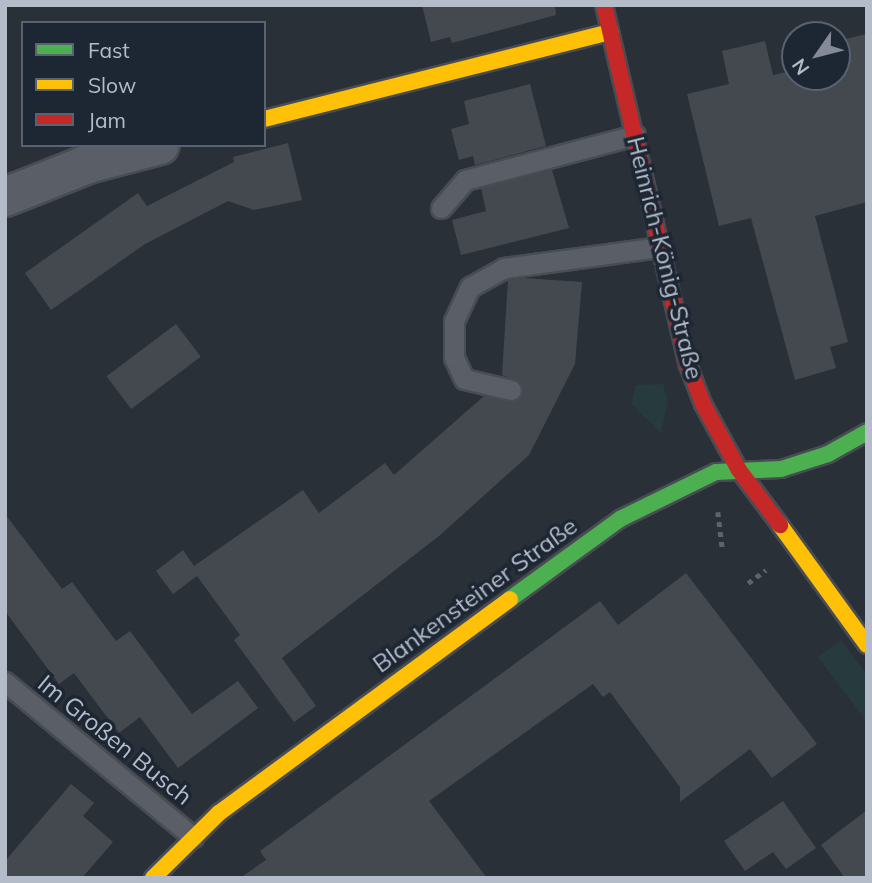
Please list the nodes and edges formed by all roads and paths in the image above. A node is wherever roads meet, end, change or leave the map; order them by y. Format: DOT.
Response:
graph roads {
  1 [pos="604,5"];
  2 [pos="610,32"];
  3 [pos="266,118"];
  4 [pos="635,135"];
  5 [pos="152,147"];
  6 [pos="5,197"];
  7 [pos="441,208"];
  8 [pos="659,247"];
  9 [pos="511,390"];
  10 [pos="867,432"];
  11 [pos="739,470"];
  12 [pos="719,516"];
  13 [pos="723,550"];
  14 [pos="867,645"];
  15 [pos="5,682"];
  16 [pos="193,837"];
  17 [pos="153,878"];
  1 -- 2 [label="street, Heinrich-König-Straße"];
  2 -- 3 [label="street"];
  2 -- 4 [label="street, Heinrich-König-Straße"];
  4 -- 7 [label="lane"];
  4 -- 8 [label="street, Heinrich-König-Straße"];
  5 -- 6 [label="street"];
  8 -- 9 [label="lane"];
  8 -- 11 [label="street, Heinrich-König-Straße"];
  10 -- 11 [label="street, Blankensteiner Straße"];
  11 -- 14 [label="street, Heinrich-König-Straße"];
  11 -- 16 [label="street, Blankensteiner Straße"];
  12 -- 13 [label="path"];
  15 -- 16 [label="lane, Im Großen Busch"];
  16 -- 17 [label="street, Blankensteiner Straße"];
}
